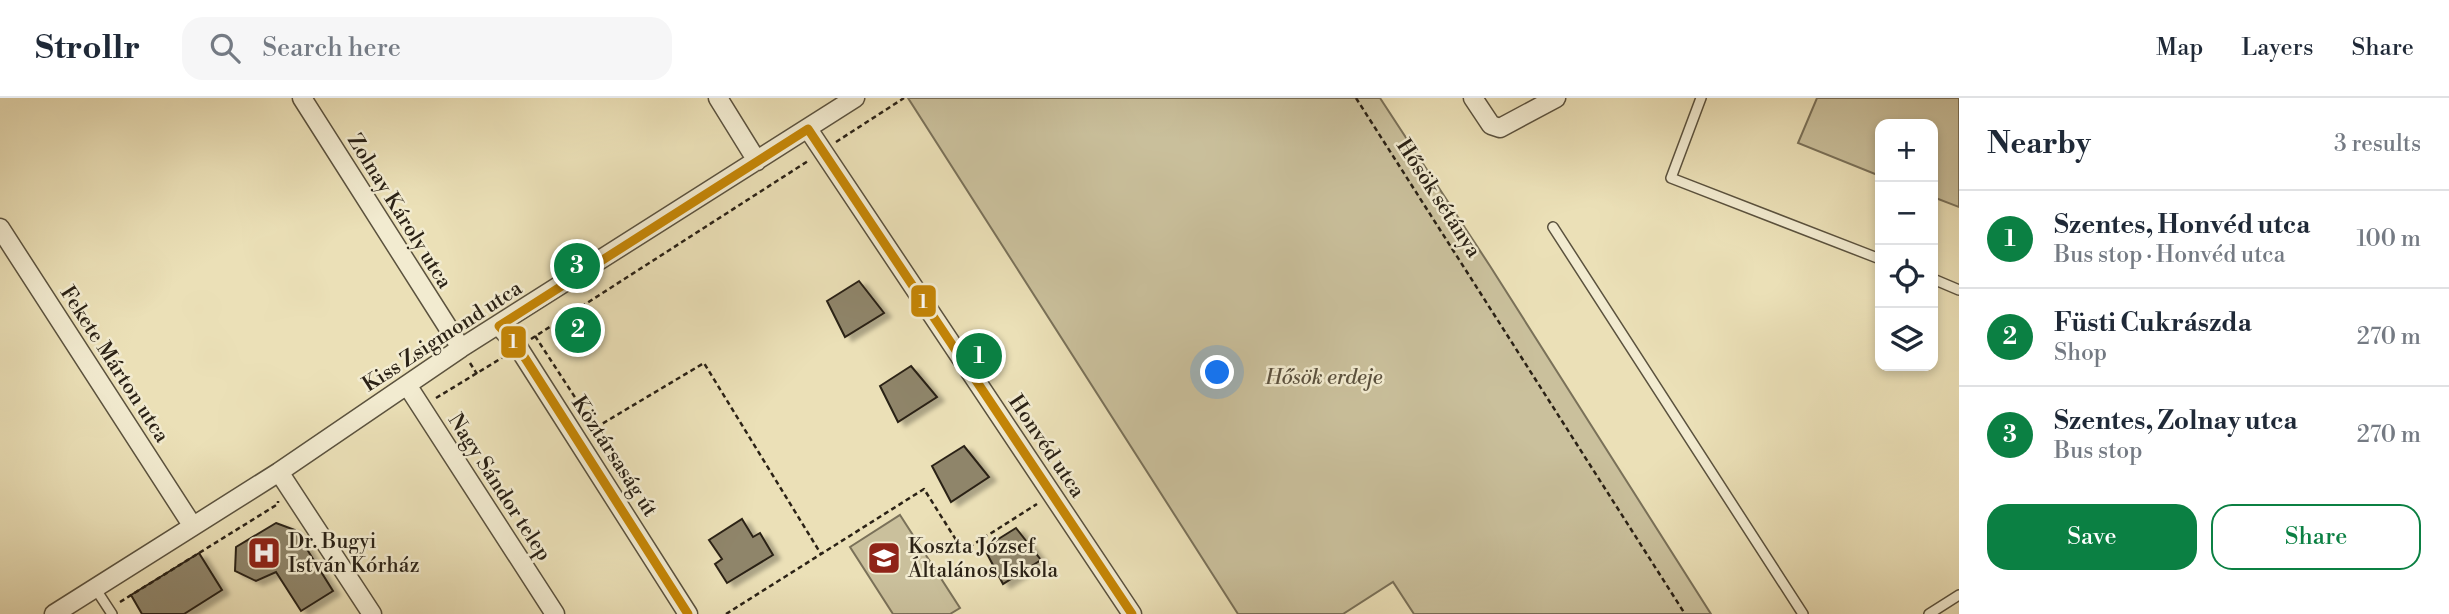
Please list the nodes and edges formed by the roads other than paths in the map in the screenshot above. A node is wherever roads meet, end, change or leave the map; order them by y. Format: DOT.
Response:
graph roads {
  1 [pos="302,98"];
  2 [pos="718,98"];
  3 [pos="855,98"];
  4 [pos="1473,98"];
  5 [pos="1556,98"];
  6 [pos="1701,98"];
  7 [pos="808,129"];
  8 [pos="757,161"];
  9 [pos="1553,227"];
  10 [pos="0,228"];
  11 [pos="1875,257"];
  12 [pos="1938,281"];
  13 [pos="1959,290"];
  14 [pos="499,326"];
  15 [pos="461,348"];
  16 [pos="407,385"];
  17 [pos="281,475"];
  18 [pos="192,525"];
  19 [pos="95,588"];
  20 [pos="1959,595"];
  21 [pos="110,611"];
  22 [pos="54,614"];
  23 [pos="372,614"];
  24 [pos="555,614"];
  25 [pos="688,614"];
  26 [pos="1132,614"];
  27 [pos="1803,614"];
  28 [pos="1930,614"];
  1 -- 15 [label="street, Zolnay Károly utca"];
  2 -- 8 [label="street"];
  3 -- 7 [label="street, Kiss Zsigmond utca"];
  4 -- 5 [label="street"];
  6 -- 11 [label="lane"];
  7 -- 8 [label="street, Kiss Zsigmond utca"];
  7 -- 26 [label="street, Honvéd utca"];
  8 -- 14 [label="street, Kiss Zsigmond utca"];
  9 -- 27 [label="lane"];
  10 -- 18 [label="street, Fekete Márton utca"];
  12 -- 13 [label="lane"];
  14 -- 15 [label="street, Kiss Zsigmond utca"];
  14 -- 25 [label="street, Köztársaság út"];
  15 -- 16 [label="street, Kiss Zsigmond utca"];
  16 -- 17 [label="street, Kiss Zsigmond utca"];
  16 -- 24 [label="street, Nagy Sándor telep"];
  17 -- 18 [label="street, Kiss Zsigmond utca"];
  17 -- 23 [label="street"];
  18 -- 19 [label="street, Kiss Zsigmond utca"];
  19 -- 21 [label="lane"];
  19 -- 22 [label="street, Kiss Zsigmond utca"];
  20 -- 28 [label="lane"];
}
